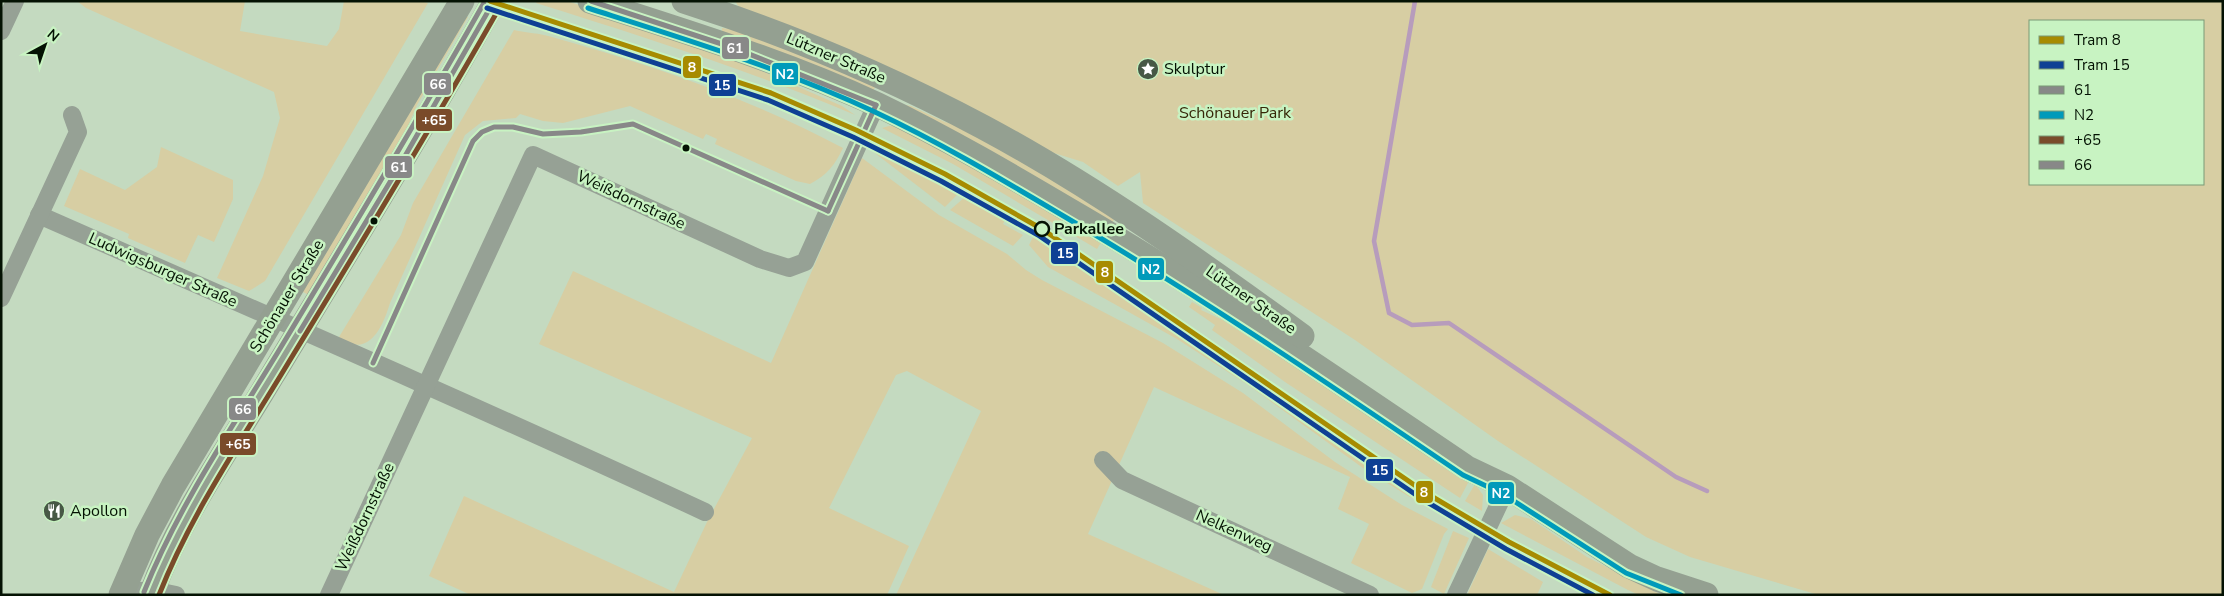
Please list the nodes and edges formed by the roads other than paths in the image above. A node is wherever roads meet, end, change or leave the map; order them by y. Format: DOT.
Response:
graph roads {
  1 [pos="15,1"];
  2 [pos="494,1"];
  3 [pos="590,1"];
  4 [pos="684,1"];
  5 [pos="458,4"];
  6 [pos="1,31"];
  7 [pos="876,105"];
  8 [pos="72,115"];
  9 [pos="984,127"];
  10 [pos="39,215"];
  11 [pos="1,298"];
  12 [pos="287,325"];
  13 [pos="427,385"];
  14 [pos="1103,460"];
  15 [pos="1507,487"];
  16 [pos="705,512"];
  17 [pos="124,587"];
  18 [pos="152,592"];
  19 [pos="176,595"];
  20 [pos="329,595"];
  21 [pos="1370,595"];
  22 [pos="1456,595"];
  23 [pos="1706,595"];
  1 -- 6 [label="street"];
  2 -- 12 [label="main road, Schönauer Straße"];
  3 -- 7 [label="main road, Lützner Straße"];
  4 -- 9 [label="main road, Lützner Straße"];
  5 -- 12 [label="main road, Schönauer Straße"];
  7 -- 9 [label="main road, Lützner Straße"];
  7 -- 13 [label="street, Weißdornstraße"];
  7 -- 15 [label="main road, Lützner Straße"];
  8 -- 10 [label="street"];
  9 -- 15 [label="main road, Lützner Straße"];
  10 -- 11 [label="street"];
  10 -- 12 [label="street, Ludwigsburger Straße"];
  12 -- 13 [label="street"];
  12 -- 17 [label="main road, Schönauer Straße"];
  12 -- 18 [label="main road, Schönauer Straße"];
  13 -- 16 [label="street"];
  13 -- 20 [label="street, Weißdornstraße"];
  14 -- 21 [label="street, Nelkenweg"];
  15 -- 22 [label="street"];
  15 -- 23 [label="main road, Lützner Straße"];
  17 -- 18 [label="street"];
  18 -- 19 [label="street"];
}
